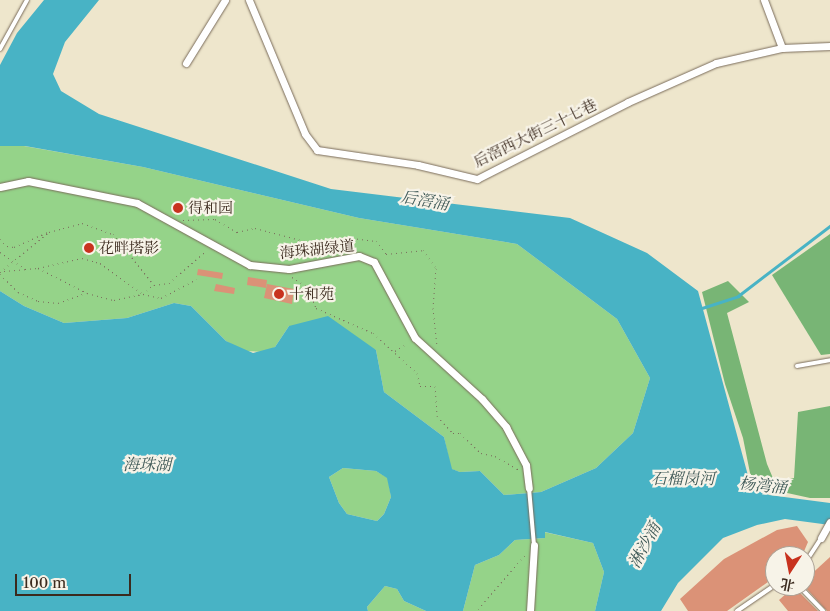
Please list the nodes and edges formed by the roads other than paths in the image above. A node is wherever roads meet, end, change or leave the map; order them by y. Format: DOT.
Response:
graph roads {
  1 [pos="27,0"];
  2 [pos="225,0"];
  3 [pos="249,0"];
  4 [pos="764,0"];
  5 [pos="830,46"];
  6 [pos="782,48"];
  7 [pos="0,49"];
  8 [pos="186,63"];
  9 [pos="0,187"];
  10 [pos="830,360"];
  11 [pos="797,366"];
  12 [pos="529,488"];
  13 [pos="830,522"];
  14 [pos="821,538"];
  15 [pos="815,547"];
  16 [pos="534,548"];
  17 [pos="765,592"];
  18 [pos="809,596"];
  19 [pos="530,611"];
  20 [pos="737,611"];
  21 [pos="823,611"];
  1 -- 7 [label="lane"];
  2 -- 8 [label="street"];
  3 -- 6 [label="street, 后滘西大街三十七巷"];
  4 -- 6 [label="street"];
  5 -- 6 [label="street, 后滘西大街三十七巷"];
  9 -- 12 [label="street, 海珠湖绿道"];
  10 -- 11 [label="lane"];
  12 -- 16 [label="lane"];
  13 -- 14 [label="street"];
  14 -- 15 [label="lane"];
  16 -- 19 [label="street"];
  17 -- 20 [label="lane"];
  18 -- 21 [label="lane"];
}
